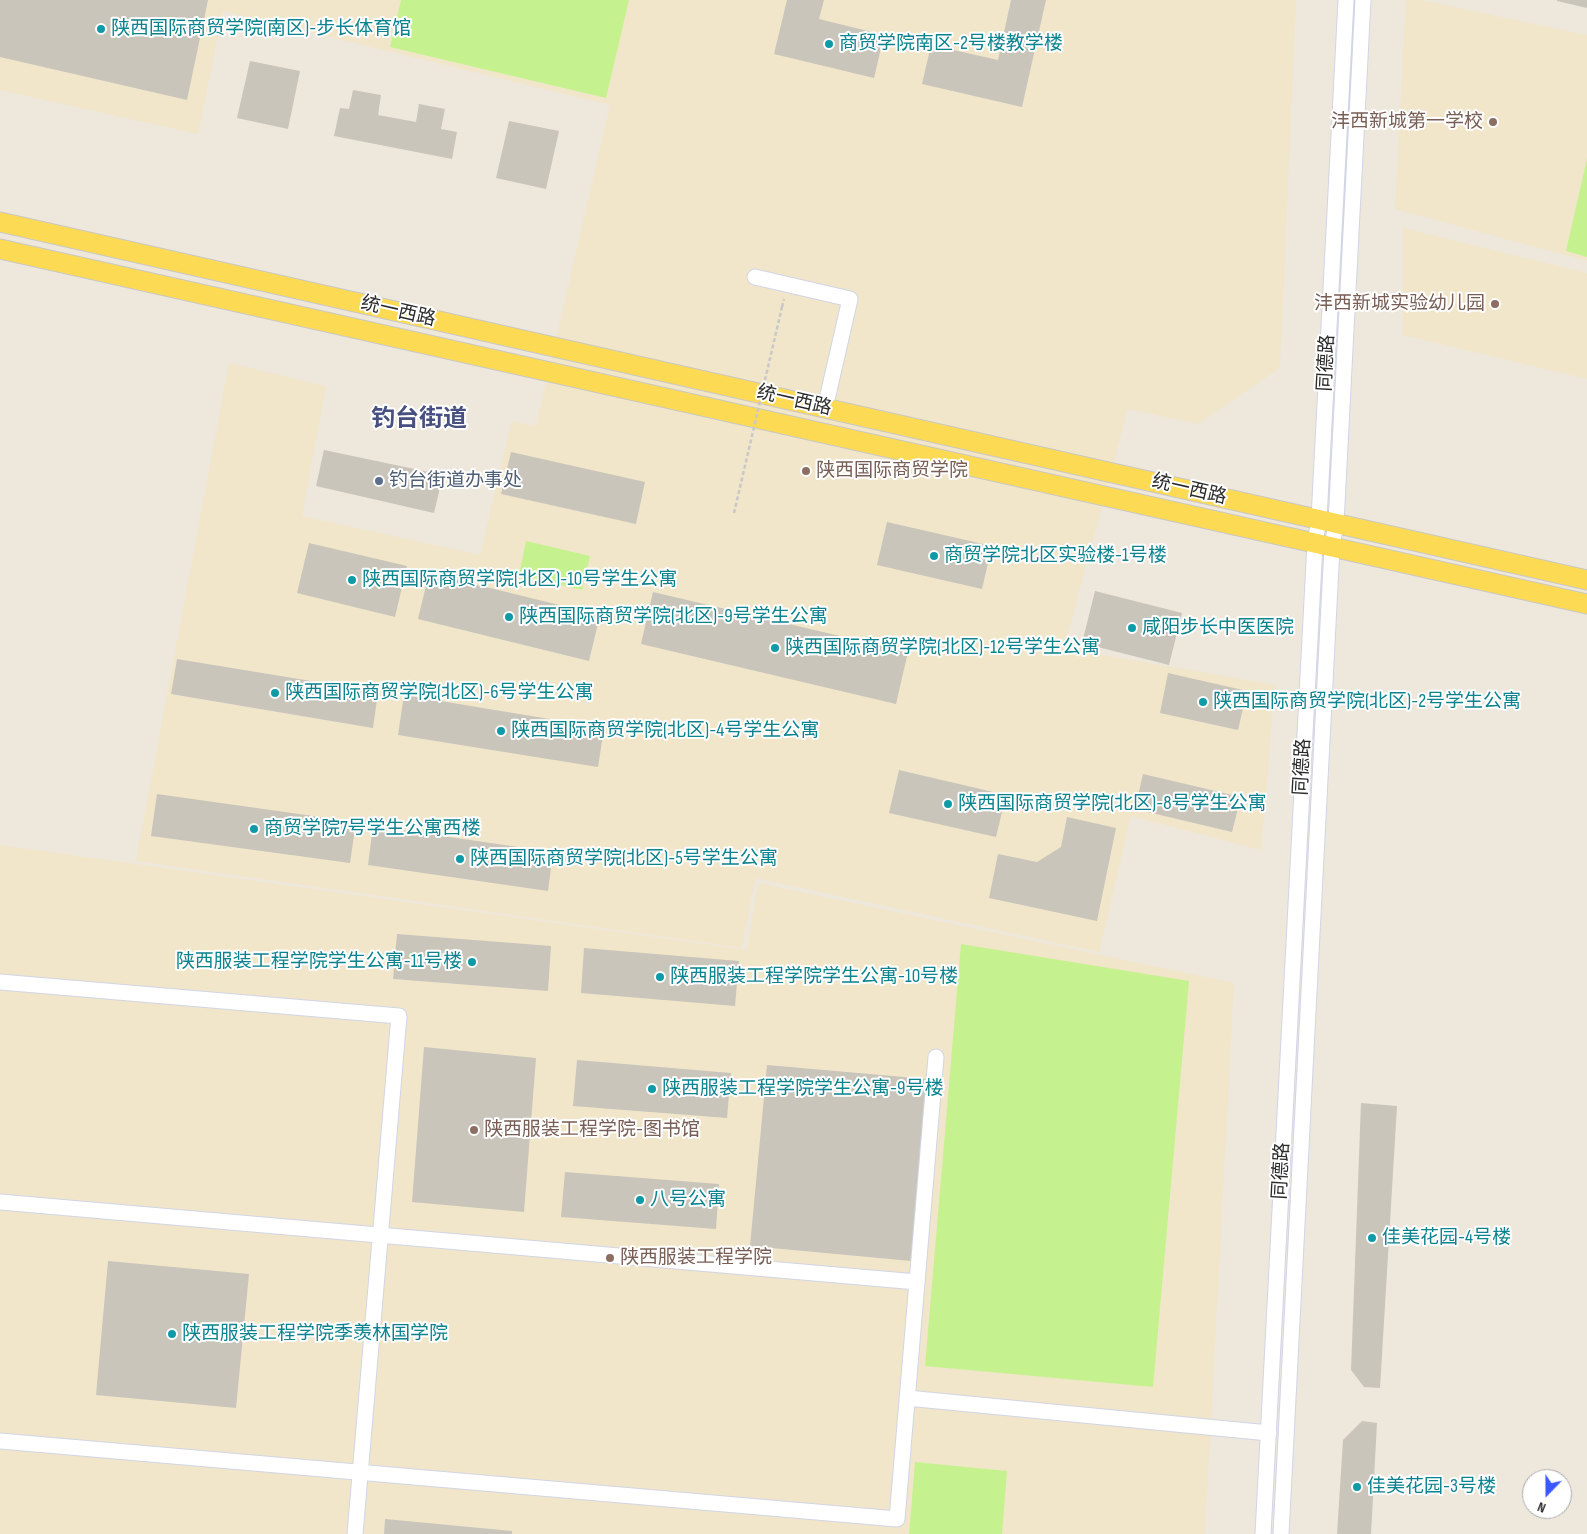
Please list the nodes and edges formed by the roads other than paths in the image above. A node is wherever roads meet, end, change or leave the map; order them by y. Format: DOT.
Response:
graph roads {
  1 [pos="1346,0"];
  2 [pos="1364,0"];
  3 [pos="0,222"];
  4 [pos="0,249"];
  5 [pos="755,277"];
  6 [pos="825,408"];
  7 [pos="1328,521"];
  8 [pos="1324,545"];
  9 [pos="1587,580"];
  10 [pos="1587,604"];
  11 [pos="0,982"];
  12 [pos="936,1057"];
  13 [pos="0,1202"];
  14 [pos="380,1235"];
  15 [pos="917,1282"];
  16 [pos="907,1398"];
  17 [pos="1268,1433"];
  18 [pos="0,1441"];
  19 [pos="360,1473"];
  20 [pos="355,1534"];
  21 [pos="1263,1534"];
  22 [pos="1281,1534"];
  1 -- 7 [label="street, 同德路"];
  2 -- 7 [label="street, 同德路"];
  3 -- 6 [label="main road, 统一西路"];
  4 -- 8 [label="main road, 统一西路"];
  5 -- 6 [label="street"];
  6 -- 7 [label="main road, 统一西路"];
  7 -- 8 [label="street, 同德路"];
  7 -- 9 [label="main road, 统一西路"];
  8 -- 10 [label="main road, 统一西路"];
  8 -- 17 [label="street, 同德路"];
  8 -- 22 [label="street, 同德路"];
  11 -- 14 [label="street"];
  12 -- 15 [label="street"];
  13 -- 14 [label="street"];
  14 -- 15 [label="street"];
  14 -- 19 [label="street"];
  15 -- 16 [label="street"];
  16 -- 17 [label="street"];
  16 -- 19 [label="street"];
  17 -- 21 [label="street, 同德路"];
  18 -- 19 [label="street"];
  19 -- 20 [label="street"];
}
